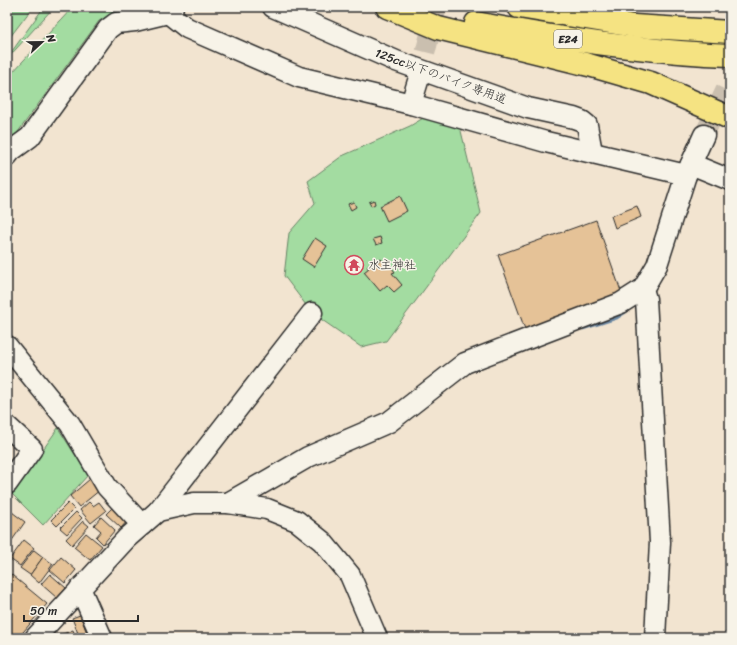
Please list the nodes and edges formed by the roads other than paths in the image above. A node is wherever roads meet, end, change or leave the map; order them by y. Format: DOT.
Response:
graph roads {
  1 [pos="273,7"];
  2 [pos="386,7"];
  3 [pos="409,7"];
  4 [pos="519,7"];
  5 [pos="171,10"];
  6 [pos="730,32"];
  7 [pos="730,55"];
  8 [pos="418,82"];
  9 [pos="411,104"];
  10 [pos="730,118"];
  11 [pos="704,135"];
  12 [pos="592,152"];
  13 [pos="7,156"];
  14 [pos="688,169"];
  15 [pos="730,180"];
  16 [pos="643,289"];
  17 [pos="312,313"];
  18 [pos="7,346"];
  19 [pos="7,426"];
  20 [pos="7,484"];
  21 [pos="228,503"];
  22 [pos="158,511"];
  23 [pos="142,525"];
  24 [pos="80,588"];
  25 [pos="35,638"];
  26 [pos="102,638"];
  27 [pos="377,638"];
  28 [pos="655,638"];
  1 -- 12 [label="street, 125cc以下のバイク専用道"];
  2 -- 10 [label="highway"];
  3 -- 7 [label="highway, E24"];
  4 -- 6 [label="highway, E24"];
  5 -- 9 [label="street"];
  5 -- 13 [label="street"];
  8 -- 9 [label="street"];
  9 -- 12 [label="street"];
  11 -- 14 [label="street"];
  12 -- 14 [label="street"];
  14 -- 15 [label="street"];
  14 -- 16 [label="street"];
  16 -- 21 [label="street"];
  16 -- 28 [label="street"];
  17 -- 22 [label="street"];
  18 -- 23 [label="street"];
  19 -- 20 [label="street"];
  21 -- 22 [label="street"];
  21 -- 27 [label="street"];
  22 -- 23 [label="street"];
  23 -- 24 [label="street"];
  24 -- 25 [label="street"];
  24 -- 26 [label="street"];
}
